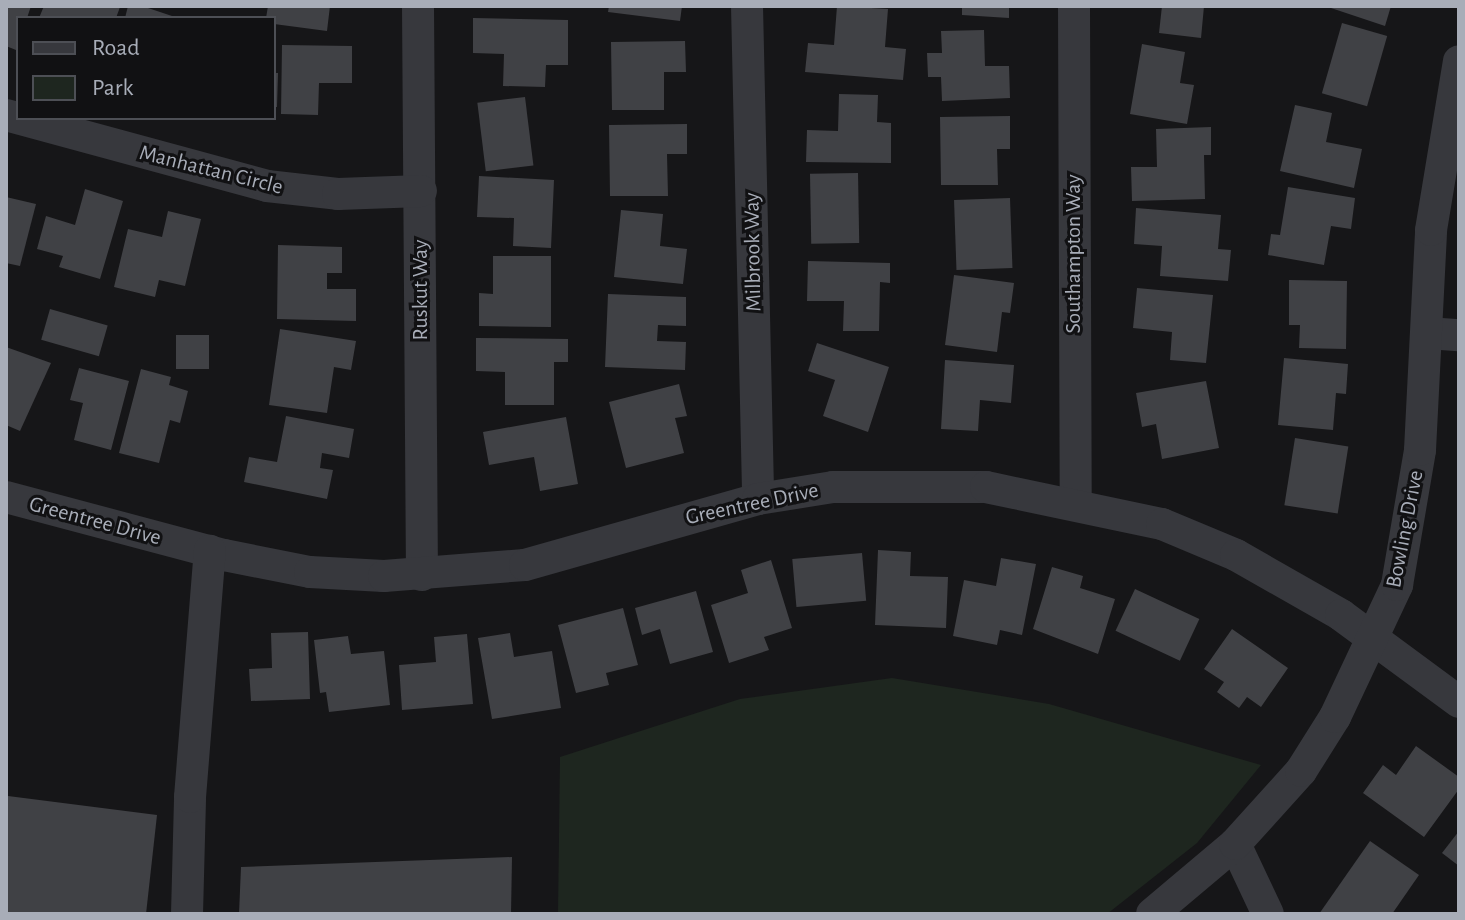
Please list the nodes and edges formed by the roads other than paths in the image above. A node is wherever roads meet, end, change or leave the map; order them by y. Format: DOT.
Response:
graph roads {
  1 [pos="418,6"];
  2 [pos="747,6"];
  3 [pos="1074,6"];
  4 [pos="1459,61"];
  5 [pos="24,120"];
  6 [pos="421,191"];
  7 [pos="1427,333"];
  8 [pos="1459,335"];
  9 [pos="6,497"];
  10 [pos="758,499"];
  11 [pos="1076,502"];
  12 [pos="210,551"];
  13 [pos="422,575"];
  14 [pos="1374,639"];
  15 [pos="1459,702"];
  16 [pos="1235,844"];
  17 [pos="187,914"];
  18 [pos="1152,914"];
  19 [pos="1268,914"];
  1 -- 6 [label="street, Ruskut Way"];
  2 -- 10 [label="street, Milbrook Way"];
  3 -- 11 [label="street, Southampton Way"];
  4 -- 7 [label="street, Bowling Drive"];
  5 -- 6 [label="street, Manhattan Circle"];
  6 -- 13 [label="street, Ruskut Way"];
  7 -- 8 [label="street"];
  7 -- 14 [label="street, Bowling Drive"];
  9 -- 12 [label="street, Greentree Drive"];
  10 -- 11 [label="street, Greentree Drive"];
  10 -- 13 [label="street, Greentree Drive"];
  11 -- 14 [label="street, Greentree Drive"];
  12 -- 13 [label="street, Greentree Drive"];
  12 -- 17 [label="street"];
  14 -- 15 [label="street, Greentree Drive"];
  14 -- 16 [label="street, Bowling Drive"];
  16 -- 18 [label="street, Bowling Drive"];
  16 -- 19 [label="street"];
}
